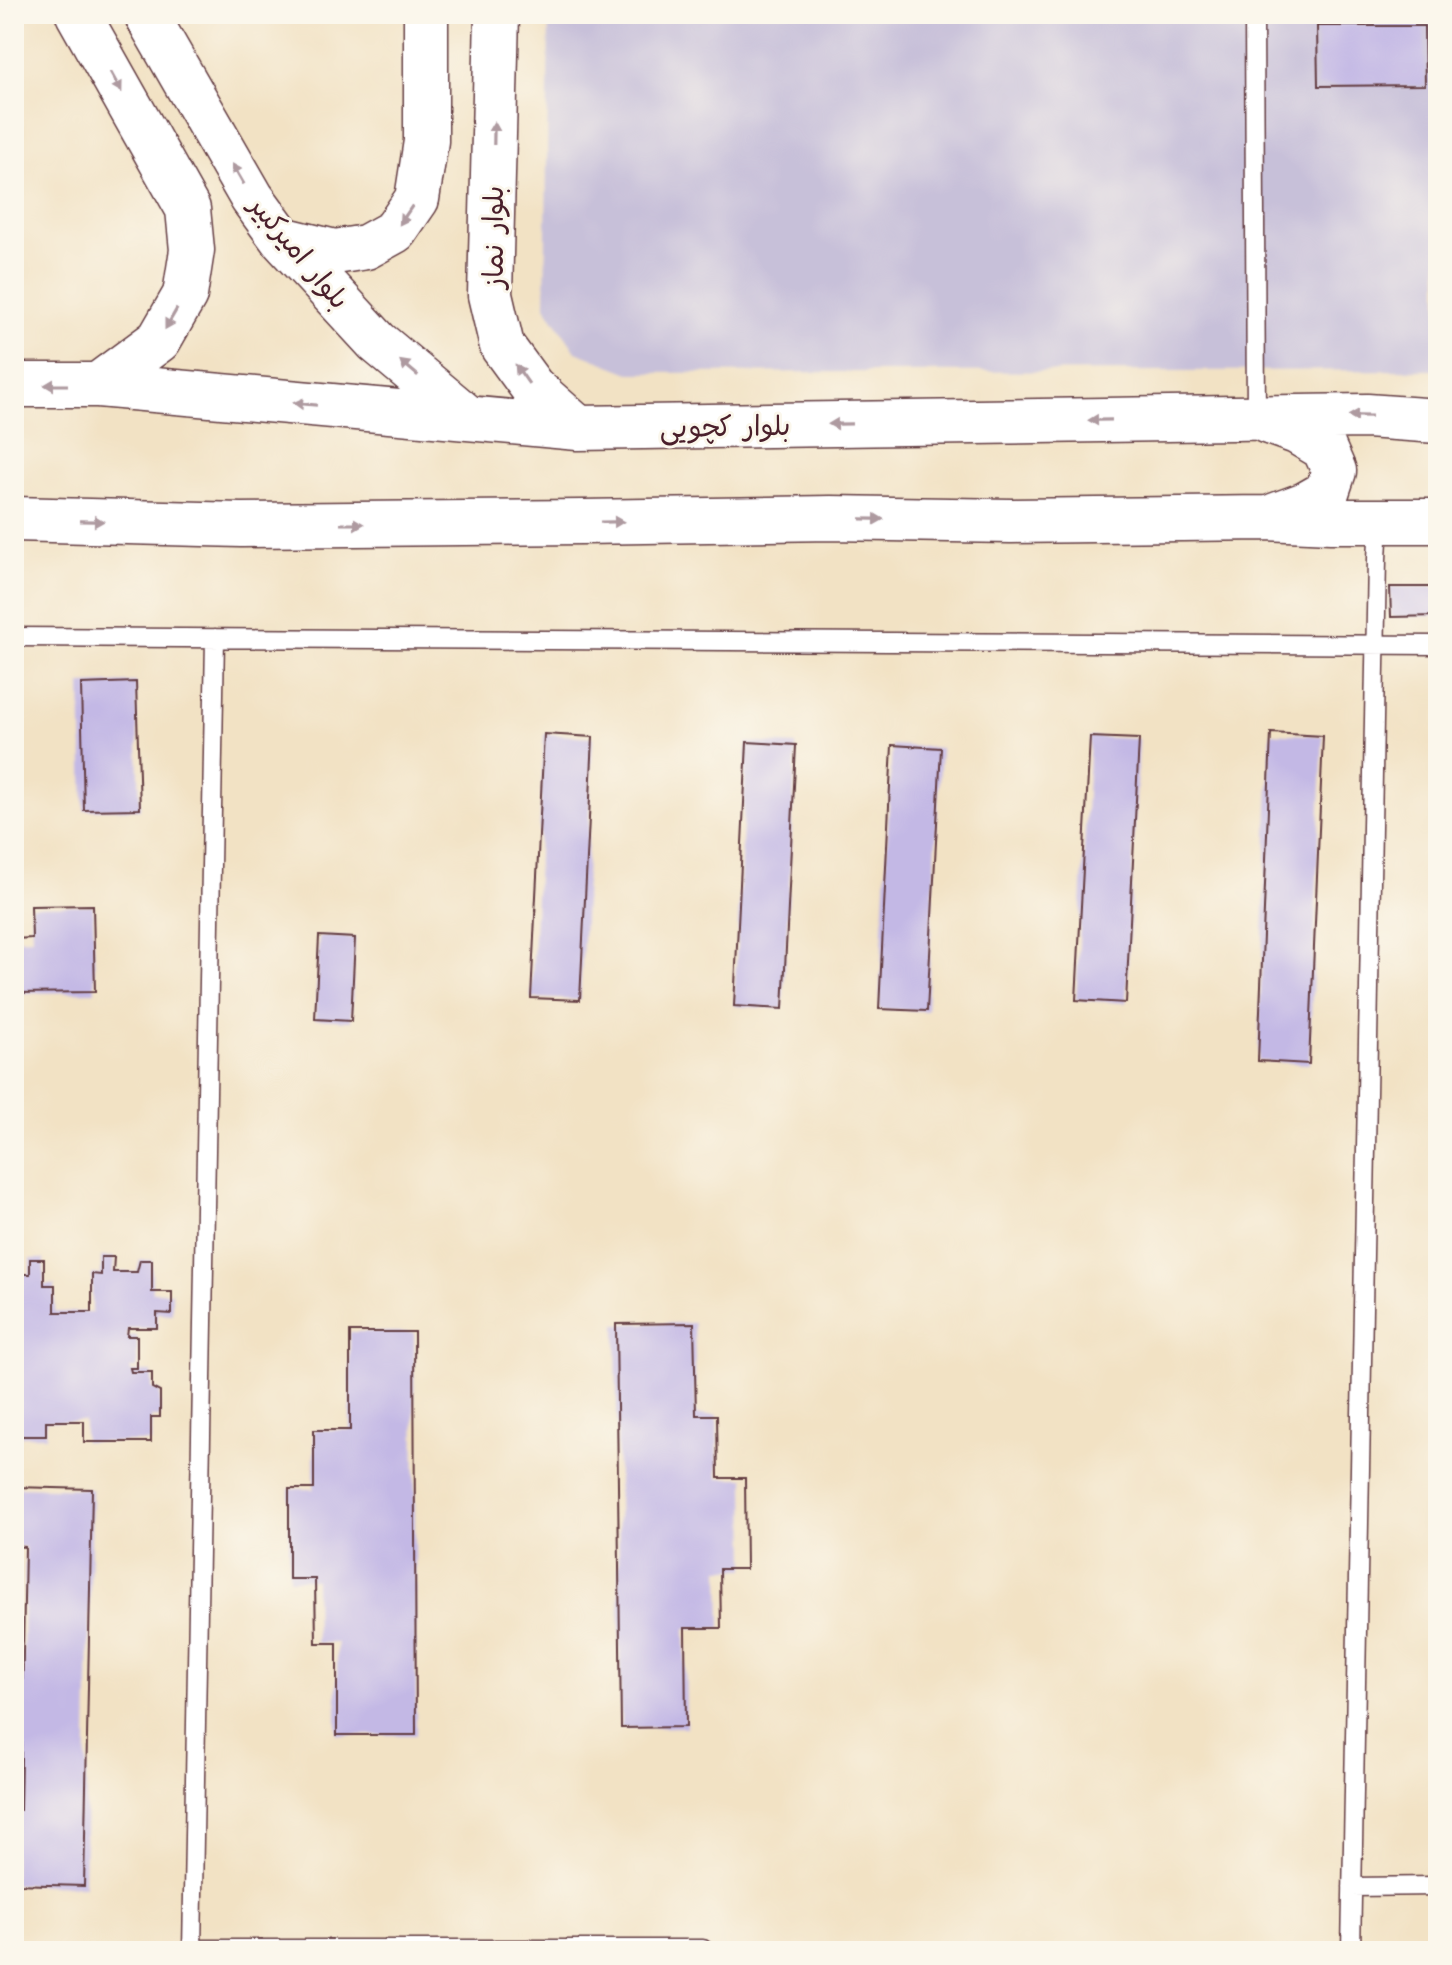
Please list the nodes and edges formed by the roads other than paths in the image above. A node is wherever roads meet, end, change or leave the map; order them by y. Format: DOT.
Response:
graph roads {
  1 [pos="78,14"];
  2 [pos="146,14"];
  3 [pos="426,14"];
  4 [pos="497,14"];
  5 [pos="1254,14"];
  6 [pos="282,239"];
  7 [pos="14,385"];
  8 [pos="98,385"];
  9 [pos="1256,417"];
  10 [pos="468,418"];
  11 [pos="1438,421"];
  12 [pos="578,428"];
  13 [pos="1266,518"];
  14 [pos="14,519"];
  15 [pos="1379,521"];
  16 [pos="1438,521"];
  17 [pos="14,637"];
  18 [pos="215,638"];
  19 [pos="1376,644"];
  20 [pos="1438,645"];
  21 [pos="1438,1886"];
  22 [pos="1352,1887"];
  23 [pos="703,1949"];
  24 [pos="192,1950"];
  25 [pos="1351,1951"];
  1 -- 8 [label="main road, one-way"];
  6 -- 2 [label="main road, بلوار امیرکبیر, one-way"];
  3 -- 6 [label="main road, one-way"];
  12 -- 4 [label="main road, بلوار نماز, one-way"];
  5 -- 9 [label="lane"];
  10 -- 6 [label="main road, بلوار امیرکبیر, one-way"];
  8 -- 7 [label="main road, بلوار کچویی, one-way"];
  10 -- 8 [label="main road, بلوار کچویی, one-way"];
  11 -- 9 [label="main road, بلوار کچویی, one-way"];
  9 -- 12 [label="main road, بلوار کچویی, one-way"];
  9 -- 13 [label="main road"];
  10 -- 12 [label="main road, بلوار کچویی"];
  14 -- 13 [label="main road, one-way"];
  13 -- 15 [label="main road"];
  15 -- 16 [label="main road"];
  15 -- 19 [label="lane"];
  17 -- 18 [label="lane"];
  18 -- 19 [label="lane"];
  18 -- 24 [label="lane"];
  19 -- 20 [label="lane"];
  19 -- 22 [label="lane"];
  21 -- 22 [label="lane"];
  22 -- 25 [label="lane"];
  23 -- 24 [label="lane"];
}
